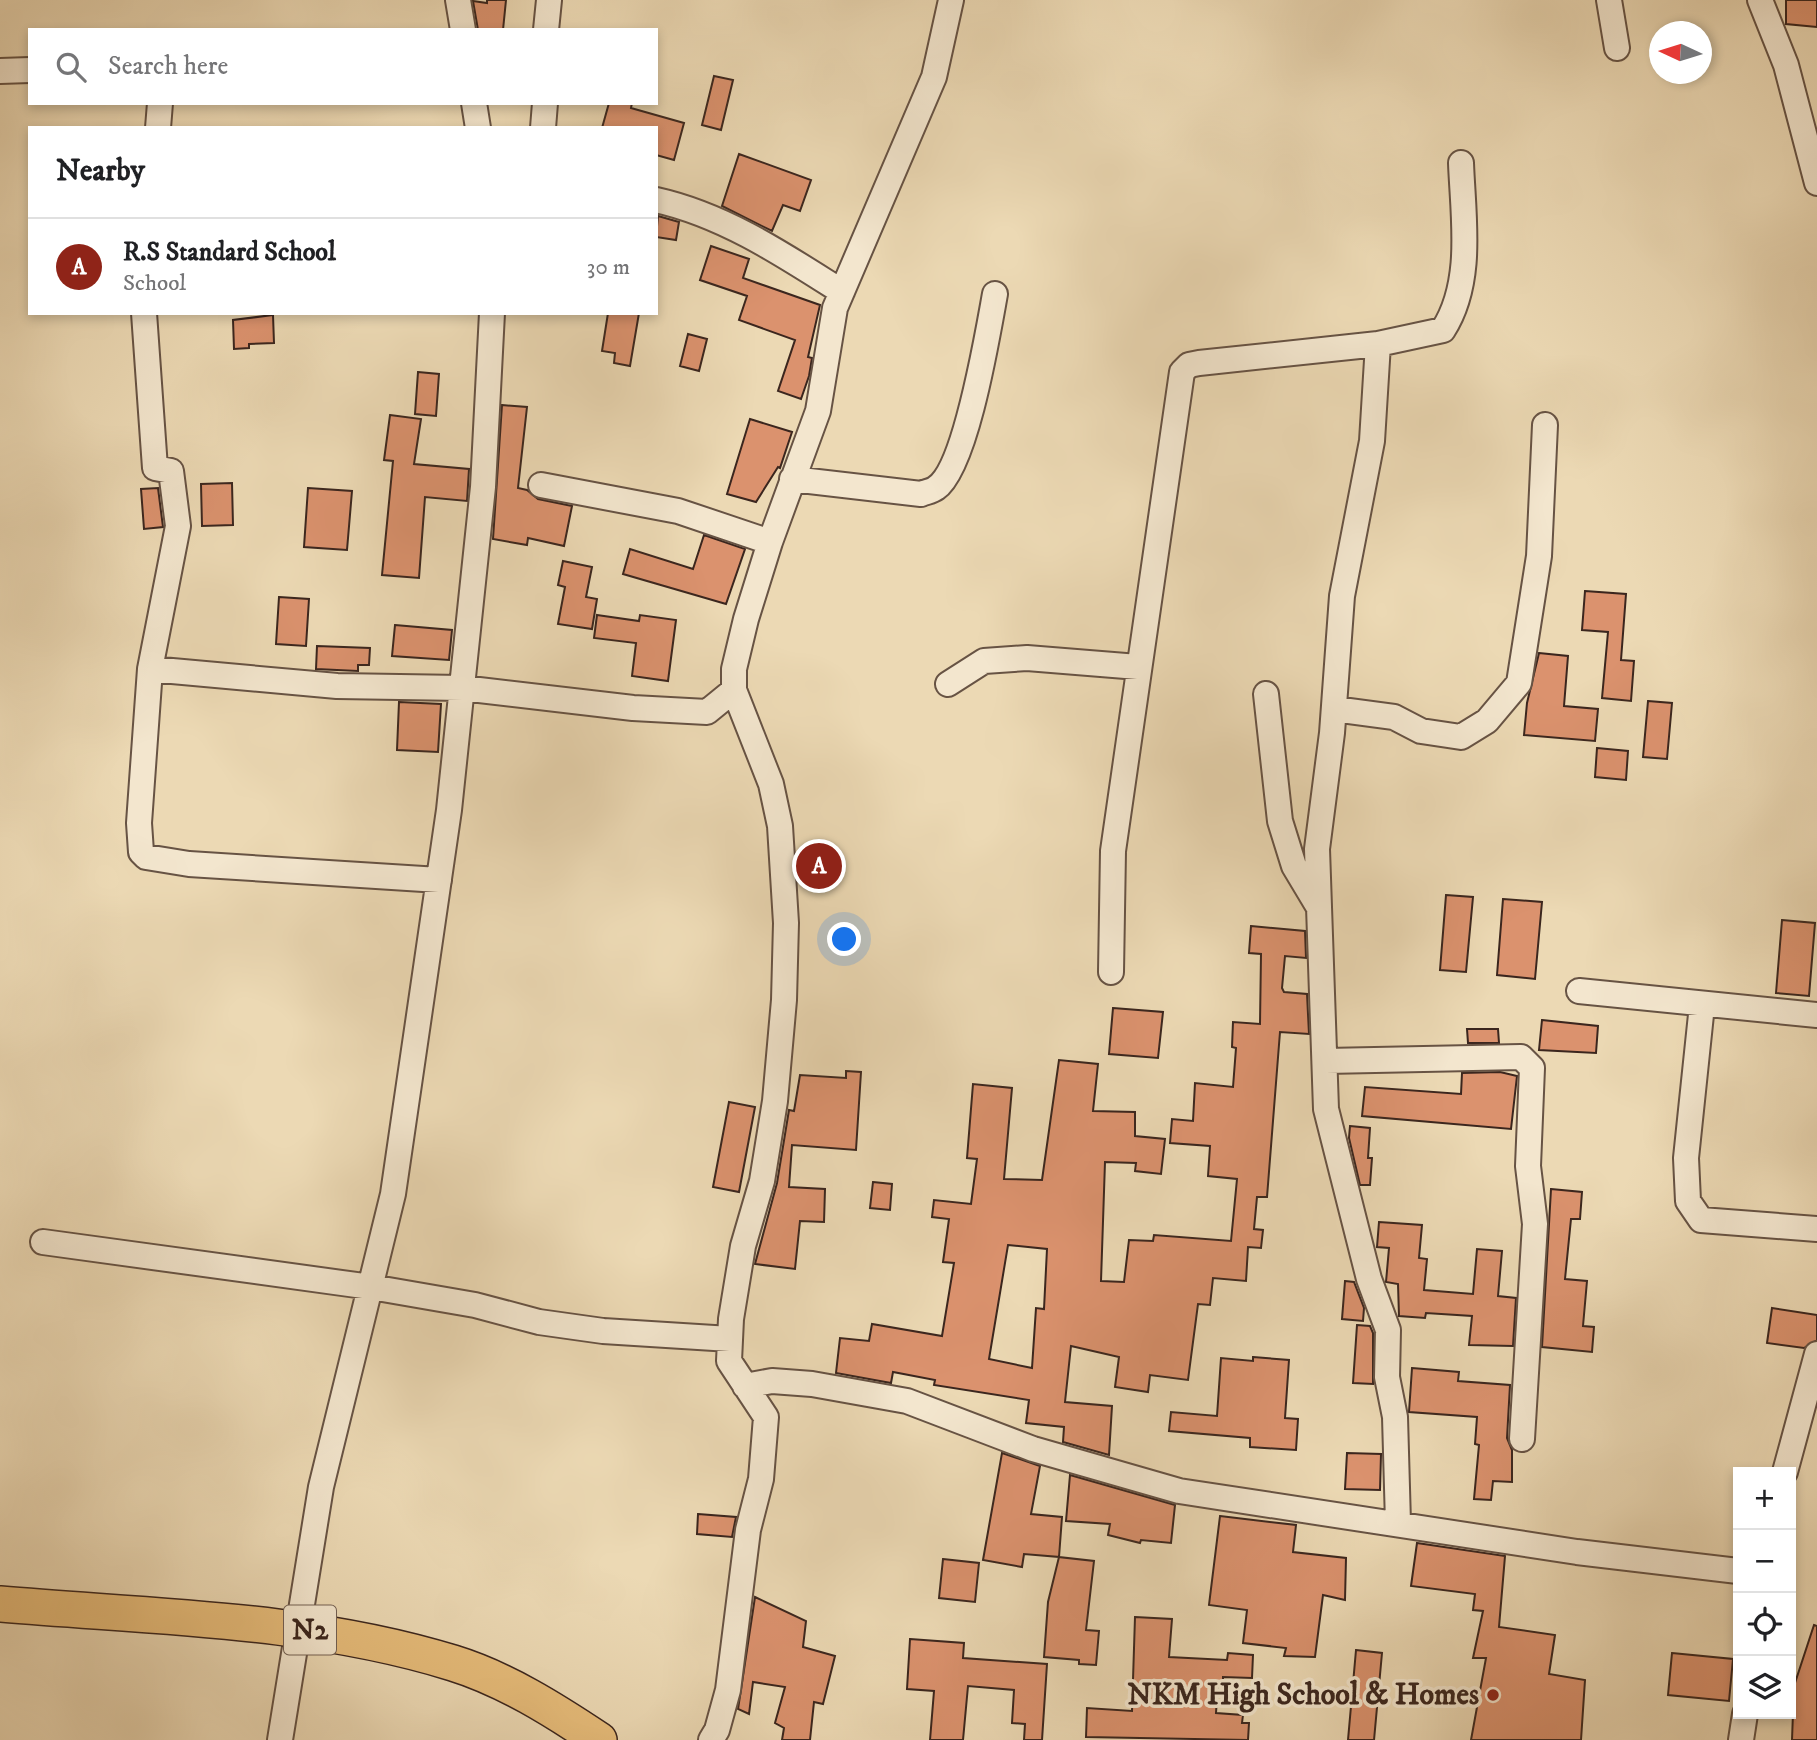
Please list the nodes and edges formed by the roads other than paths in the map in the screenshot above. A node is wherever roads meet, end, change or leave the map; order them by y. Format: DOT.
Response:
graph roads {
  1 [pos="458,0"];
  2 [pos="549,0"];
  3 [pos="951,0"];
  4 [pos="1609,0"];
  5 [pos="1760,0"];
  6 [pos="463,28"];
  7 [pos="546,28"];
  8 [pos="1617,48"];
  9 [pos="28,70"];
  10 [pos="0,71"];
  11 [pos="160,105"];
  12 [pos="474,105"];
  13 [pos="545,105"];
  14 [pos="158,126"];
  15 [pos="478,126"];
  16 [pos="543,126"];
  17 [pos="1461,163"];
  18 [pos="1817,183"];
  19 [pos="658,200"];
  20 [pos="842,292"];
  21 [pos="995,294"];
  22 [pos="144,315"];
  23 [pos="492,315"];
  24 [pos="1378,344"];
  25 [pos="1545,425"];
  26 [pos="792,479"];
  27 [pos="541,485"];
  28 [pos="770,542"];
  29 [pos="1138,667"];
  30 [pos="150,669"];
  31 [pos="948,684"];
  32 [pos="462,688"];
  33 [pos="734,690"];
  34 [pos="1266,694"];
  35 [pos="1334,709"];
  36 [pos="439,880"];
  37 [pos="1318,907"];
  38 [pos="1111,972"];
  39 [pos="1578,990"];
  40 [pos="1702,1005"];
  41 [pos="1817,1015"];
  42 [pos="1326,1061"];
  43 [pos="1817,1229"];
  44 [pos="43,1242"];
  45 [pos="371,1287"];
  46 [pos="730,1339"];
  47 [pos="1817,1354"];
  48 [pos="745,1386"];
  49 [pos="1521,1439"];
  50 [pos="1786,1467"];
  51 [pos="1398,1523"];
  52 [pos="1733,1570"];
  53 [pos="0,1604"];
  54 [pos="298,1629"];
  55 [pos="1744,1719"];
  56 [pos="280,1740"];
  57 [pos="598,1740"];
  58 [pos="711,1740"];
  59 [pos="1741,1740"];
  1 -- 6 [label="street"];
  2 -- 7 [label="street"];
  3 -- 20 [label="street"];
  4 -- 8 [label="street"];
  5 -- 18 [label="street"];
  9 -- 10 [label="street"];
  11 -- 14 [label="street"];
  12 -- 15 [label="street"];
  13 -- 16 [label="street"];
  17 -- 24 [label="street"];
  19 -- 20 [label="street"];
  20 -- 26 [label="street"];
  21 -- 26 [label="street"];
  22 -- 30 [label="street"];
  23 -- 32 [label="street"];
  24 -- 29 [label="street"];
  24 -- 35 [label="street"];
  25 -- 35 [label="street"];
  26 -- 28 [label="street"];
  27 -- 28 [label="street"];
  28 -- 33 [label="street"];
  29 -- 31 [label="street"];
  29 -- 38 [label="street"];
  30 -- 32 [label="street"];
  30 -- 36 [label="street"];
  32 -- 33 [label="street"];
  32 -- 36 [label="street"];
  33 -- 46 [label="street"];
  34 -- 37 [label="street"];
  35 -- 37 [label="street"];
  36 -- 45 [label="street"];
  37 -- 42 [label="street"];
  39 -- 40 [label="street"];
  40 -- 41 [label="street"];
  40 -- 43 [label="street"];
  42 -- 49 [label="street"];
  42 -- 51 [label="street"];
  44 -- 45 [label="street"];
  45 -- 46 [label="street"];
  45 -- 54 [label="street"];
  46 -- 48 [label="street"];
  47 -- 50 [label="street"];
  48 -- 51 [label="street"];
  48 -- 58 [label="street"];
  51 -- 52 [label="street"];
  53 -- 54 [label="highway, N2"];
  54 -- 56 [label="street"];
  54 -- 57 [label="highway, N2"];
  55 -- 59 [label="street"];
}
